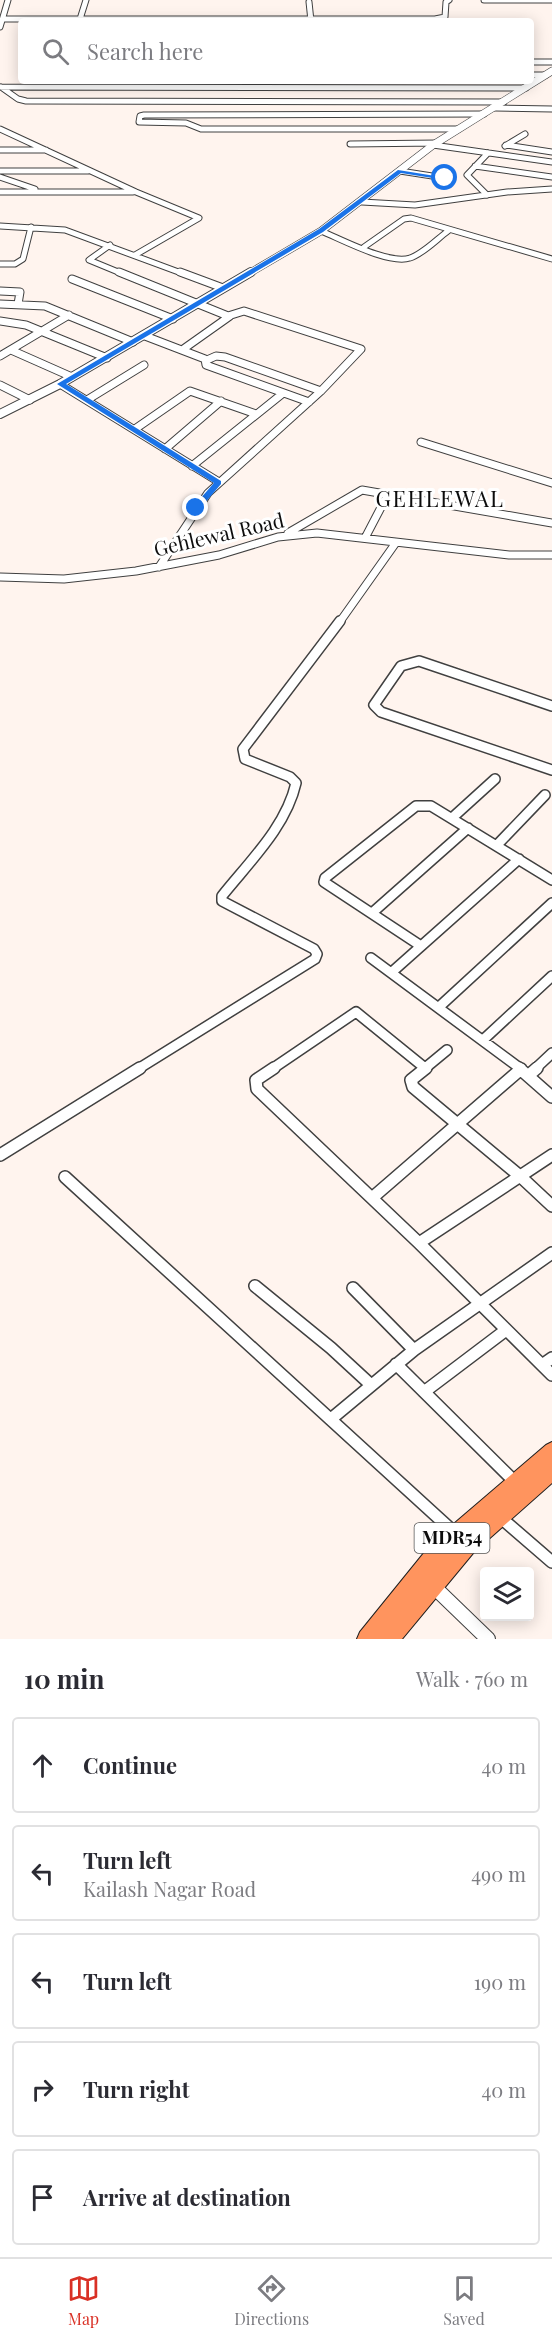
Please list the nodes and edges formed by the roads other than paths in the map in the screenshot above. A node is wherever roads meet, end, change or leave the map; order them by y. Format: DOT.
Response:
graph roads {
  1 [pos="8,0"];
  2 [pos="86,0"];
  3 [pos="449,0"];
  4 [pos="484,0"];
  5 [pos="552,0"];
  6 [pos="309,2"];
  7 [pos="80,18"];
  8 [pos="311,18"];
  9 [pos="439,18"];
  10 [pos="3,19"];
  11 [pos="18,19"];
  12 [pos="0,27"];
  13 [pos="534,62"];
  14 [pos="552,62"];
  15 [pos="549,73"];
  16 [pos="534,75"];
  17 [pos="534,83"];
  18 [pos="162,84"];
  19 [pos="229,84"];
  20 [pos="283,84"];
  21 [pos="313,84"];
  22 [pos="385,84"];
  23 [pos="532,84"];
  24 [pos="0,87"];
  25 [pos="526,88"];
  26 [pos="313,101"];
  27 [pos="386,101"];
  28 [pos="504,102"];
  29 [pos="495,108"];
  30 [pos="552,109"];
  31 [pos="484,114"];
  32 [pos="195,115"];
  33 [pos="313,115"];
  34 [pos="387,115"];
  35 [pos="194,127"];
  36 [pos="0,129"];
  37 [pos="312,129"];
  38 [pos="459,129"];
  39 [pos="525,134"];
  40 [pos="350,144"];
  41 [pos="435,144"];
  42 [pos="506,145"];
  43 [pos="0,150"];
  44 [pos="50,150"];
  45 [pos="552,152"];
  46 [pos="490,153"];
  47 [pos="552,162"];
  48 [pos="475,166"];
  49 [pos="0,171"];
  50 [pos="93,171"];
  51 [pos="400,171"];
  52 [pos="0,177"];
  53 [pos="552,177"];
  54 [pos="445,178"];
  55 [pos="552,189"];
  56 [pos="0,192"];
  57 [pos="44,192"];
  58 [pos="136,192"];
  59 [pos="487,195"];
  60 [pos="362,202"];
  61 [pos="0,226"];
  62 [pos="31,227"];
  63 [pos="321,231"];
  64 [pos="448,231"];
  65 [pos="110,245"];
  66 [pos="364,247"];
  67 [pos="552,250"];
  68 [pos="135,255"];
  69 [pos="548,258"];
  70 [pos="0,264"];
  71 [pos="72,279"];
  72 [pos="223,288"];
  73 [pos="0,291"];
  74 [pos="0,304"];
  75 [pos="18,304"];
  76 [pos="196,304"];
  77 [pos="69,315"];
  78 [pos="230,316"];
  79 [pos="173,319"];
  80 [pos="0,321"];
  81 [pos="42,331"];
  82 [pos="145,336"];
  83 [pos="133,342"];
  84 [pos="11,350"];
  85 [pos="182,350"];
  86 [pos="0,356"];
  87 [pos="107,358"];
  88 [pos="207,360"];
  89 [pos="144,365"];
  90 [pos="72,377"];
  91 [pos="60,384"];
  92 [pos="0,385"];
  93 [pos="321,391"];
  94 [pos="282,394"];
  95 [pos="30,400"];
  96 [pos="87,400"];
  97 [pos="220,401"];
  98 [pos="309,402"];
  99 [pos="0,414"];
  100 [pos="256,414"];
  101 [pos="135,429"];
  102 [pos="421,442"];
  103 [pos="165,448"];
  104 [pos="192,466"];
  105 [pos="219,482"];
  106 [pos="552,483"];
  107 [pos="388,494"];
  108 [pos="552,523"];
  109 [pos="283,536"];
  110 [pos="366,538"];
  111 [pos="395,544"];
  112 [pos="552,555"];
  113 [pos="159,567"];
  114 [pos="0,577"];
  115 [pos="552,706"];
  116 [pos="552,770"];
  117 [pos="495,779"];
  118 [pos="545,795"];
  119 [pos="452,818"];
  120 [pos="468,828"];
  121 [pos="497,845"];
  122 [pos="519,859"];
  123 [pos="552,880"];
  124 [pos="552,903"];
  125 [pos="372,913"];
  126 [pos="421,946"];
  127 [pos="371,958"];
  128 [pos="392,972"];
  129 [pos="552,976"];
  130 [pos="439,1007"];
  131 [pos="483,1040"];
  132 [pos="447,1050"];
  133 [pos="552,1053"];
  134 [pos="425,1068"];
  135 [pos="525,1072"];
  136 [pos="552,1097"];
  137 [pos="457,1124"];
  138 [pos="0,1155"];
  139 [pos="552,1155"];
  140 [pos="65,1177"];
  141 [pos="521,1177"];
  142 [pos="372,1198"];
  143 [pos="552,1206"];
  144 [pos="420,1243"];
  145 [pos="552,1253"];
  146 [pos="255,1286"];
  147 [pos="353,1288"];
  148 [pos="479,1303"];
  149 [pos="507,1330"];
  150 [pos="414,1350"];
  151 [pos="547,1362"];
  152 [pos="396,1364"];
  153 [pos="552,1375"];
  154 [pos="369,1384"];
  155 [pos="424,1392"];
  156 [pos="331,1419"];
  157 [pos="552,1451"];
  158 [pos="552,1471"];
  159 [pos="515,1482"];
  160 [pos="500,1517"];
  161 [pos="456,1534"];
  162 [pos="552,1562"];
  163 [pos="426,1579"];
  164 [pos="367,1639"];
  165 [pos="389,1639"];
  166 [pos="488,1639"];
  1 -- 10 [label="street"];
  2 -- 7 [label="street"];
  3 -- 9 [label="street"];
  4 -- 5 [label="street"];
  6 -- 8 [label="street"];
  10 -- 11 [label="street"];
  10 -- 12 [label="street"];
  13 -- 14 [label="street"];
  15 -- 16 [label="street"];
  15 -- 17 [label="street"];
  18 -- 19 [label="street"];
  18 -- 24 [label="street"];
  19 -- 20 [label="street"];
  20 -- 21 [label="street"];
  21 -- 22 [label="street"];
  21 -- 26 [label="street"];
  22 -- 25 [label="street"];
  22 -- 27 [label="street"];
  23 -- 25 [label="street"];
  24 -- 26 [label="street"];
  25 -- 28 [label="street"];
  26 -- 27 [label="street"];
  26 -- 33 [label="street"];
  27 -- 28 [label="street"];
  27 -- 34 [label="street"];
  28 -- 29 [label="street"];
  29 -- 30 [label="street"];
  29 -- 31 [label="street"];
  31 -- 34 [label="street"];
  31 -- 38 [label="street"];
  32 -- 33 [label="street"];
  32 -- 35 [label="street"];
  32 -- 35 [label="street"];
  33 -- 34 [label="street"];
  33 -- 37 [label="street"];
  35 -- 37 [label="street"];
  36 -- 44 [label="street"];
  37 -- 38 [label="street"];
  38 -- 41 [label="street"];
  39 -- 42 [label="street"];
  40 -- 41 [label="street"];
  41 -- 46 [label="street"];
  41 -- 51 [label="street"];
  42 -- 45 [label="street"];
  42 -- 46 [label="street"];
  43 -- 44 [label="street"];
  44 -- 50 [label="street"];
  46 -- 47 [label="street"];
  46 -- 48 [label="street"];
  48 -- 53 [label="street"];
  48 -- 59 [label="street"];
  49 -- 50 [label="street"];
  50 -- 58 [label="street"];
  51 -- 54 [label="street"];
  51 -- 60 [label="street"];
  52 -- 57 [label="street"];
  55 -- 59 [label="street"];
  56 -- 57 [label="street"];
  57 -- 58 [label="street"];
  58 -- 68 [label="street"];
  59 -- 60 [label="street"];
  60 -- 63 [label="street"];
  61 -- 62 [label="street"];
  62 -- 65 [label="street"];
  62 -- 70 [label="street"];
  63 -- 66 [label="street"];
  63 -- 72 [label="street"];
  64 -- 66 [label="street"];
  64 -- 66 [label="street"];
  64 -- 69 [label="street"];
  65 -- 68 [label="street"];
  65 -- 76 [label="street"];
  67 -- 69 [label="street"];
  68 -- 72 [label="street"];
  71 -- 79 [label="street"];
  72 -- 76 [label="street"];
  73 -- 75 [label="street"];
  74 -- 75 [label="street"];
  75 -- 77 [label="street"];
  76 -- 78 [label="street"];
  76 -- 79 [label="street"];
  77 -- 81 [label="street"];
  77 -- 83 [label="street"];
  78 -- 85 [label="street"];
  78 -- 93 [label="street"];
  79 -- 82 [label="street"];
  80 -- 81 [label="street"];
  81 -- 84 [label="street"];
  81 -- 87 [label="street"];
  82 -- 83 [label="street"];
  82 -- 85 [label="street"];
  83 -- 87 [label="street"];
  84 -- 86 [label="street"];
  84 -- 90 [label="street"];
  85 -- 88 [label="street"];
  87 -- 90 [label="street"];
  88 -- 93 [label="street"];
  88 -- 94 [label="street"];
  89 -- 96 [label="street"];
  90 -- 91 [label="street"];
  91 -- 95 [label="street"];
  91 -- 96 [label="street"];
  92 -- 95 [label="street"];
  93 -- 98 [label="street"];
  94 -- 98 [label="street"];
  94 -- 100 [label="street"];
  95 -- 99 [label="street"];
  96 -- 101 [label="street"];
  97 -- 100 [label="street"];
  97 -- 101 [label="street"];
  97 -- 103 [label="street"];
  98 -- 105 [label="street"];
  100 -- 104 [label="street"];
  101 -- 103 [label="street"];
  102 -- 106 [label="street"];
  103 -- 104 [label="street"];
  104 -- 105 [label="street"];
  105 -- 113 [label="street"];
  107 -- 108 [label="street"];
  107 -- 109 [label="street"];
  107 -- 110 [label="street"];
  109 -- 110 [label="street, Gehlewal Road"];
  109 -- 113 [label="street, Gehlewal Road"];
  110 -- 111 [label="street, Gehlewal Road"];
  111 -- 112 [label="street, Gehlewal Road"];
  111 -- 138 [label="street"];
  113 -- 114 [label="street, Gehlewal Road"];
  115 -- 116 [label="street"];
  117 -- 119 [label="street"];
  118 -- 121 [label="street"];
  119 -- 120 [label="street"];
  119 -- 125 [label="street"];
  120 -- 121 [label="street"];
  120 -- 125 [label="street"];
  121 -- 122 [label="street"];
  122 -- 123 [label="street"];
  122 -- 126 [label="street"];
  124 -- 130 [label="street"];
  125 -- 126 [label="street"];
  126 -- 128 [label="street"];
  127 -- 128 [label="street"];
  128 -- 130 [label="street"];
  129 -- 131 [label="street"];
  130 -- 131 [label="street"];
  131 -- 135 [label="street"];
  132 -- 134 [label="street"];
  133 -- 135 [label="street"];
  134 -- 137 [label="street"];
  134 -- 142 [label="street"];
  135 -- 136 [label="street"];
  135 -- 137 [label="street"];
  137 -- 141 [label="street"];
  137 -- 142 [label="street"];
  139 -- 141 [label="street"];
  140 -- 156 [label="street"];
  141 -- 143 [label="street"];
  141 -- 144 [label="street"];
  142 -- 144 [label="street"];
  144 -- 148 [label="street"];
  145 -- 148 [label="street"];
  146 -- 154 [label="street"];
  147 -- 150 [label="street"];
  148 -- 149 [label="street"];
  148 -- 150 [label="street"];
  149 -- 151 [label="street"];
  149 -- 155 [label="street"];
  150 -- 152 [label="street"];
  151 -- 153 [label="street"];
  152 -- 154 [label="street"];
  152 -- 155 [label="street"];
  154 -- 156 [label="street"];
  155 -- 159 [label="street"];
  156 -- 161 [label="street"];
  157 -- 159 [label="main road, MDR54"];
  158 -- 160 [label="main road, MDR54"];
  159 -- 161 [label="main road, MDR54"];
  160 -- 162 [label="street"];
  160 -- 163 [label="main road, MDR54"];
  161 -- 163 [label="main road, MDR54"];
  163 -- 164 [label="main road, MDR54"];
  163 -- 165 [label="main road, MDR54"];
  163 -- 166 [label="street"];
}
